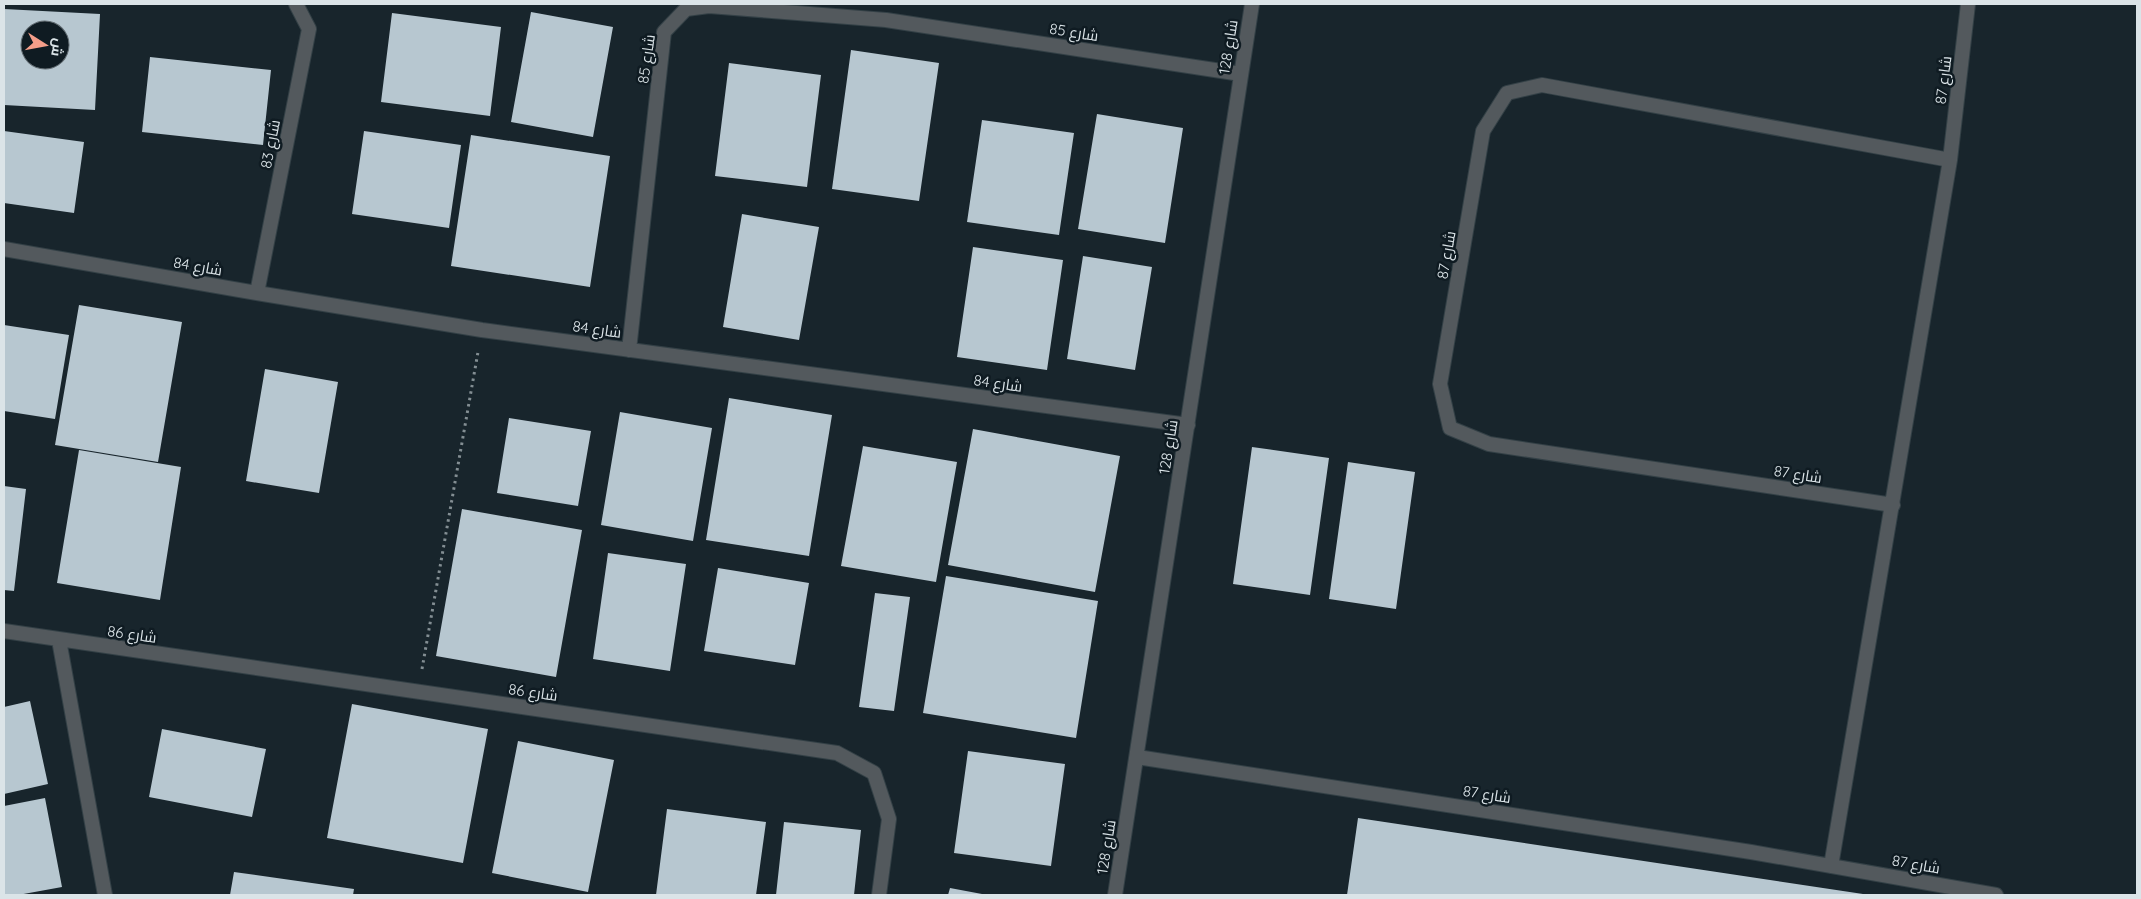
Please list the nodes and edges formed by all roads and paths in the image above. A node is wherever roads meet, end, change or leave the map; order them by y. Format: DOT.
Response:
graph roads {
  1 [pos="296,4"];
  2 [pos="1252,4"];
  3 [pos="1968,4"];
  4 [pos="1241,74"];
  5 [pos="1950,160"];
  6 [pos="4,249"];
  7 [pos="257,293"];
  8 [pos="482,330"];
  9 [pos="629,350"];
  10 [pos="1188,425"];
  11 [pos="1893,505"];
  12 [pos="4,631"];
  13 [pos="59,640"];
  14 [pos="418,692"];
  15 [pos="1137,757"];
  16 [pos="1831,866"];
  17 [pos="106,895"];
  18 [pos="879,895"];
  19 [pos="1115,895"];
  20 [pos="1996,895"];
  1 -- 7 [label="street, شارع 83"];
  2 -- 4 [label="street, شارع 128"];
  3 -- 5 [label="street, شارع 87"];
  4 -- 9 [label="street, شارع 85"];
  4 -- 10 [label="street, شارع 128"];
  5 -- 11 [label="street, شارع 87"];
  5 -- 11 [label="street, شارع 87"];
  6 -- 7 [label="street, شارع 84"];
  7 -- 8 [label="street, شارع 84"];
  8 -- 9 [label="street, شارع 84"];
  8 -- 14 [label="path"];
  9 -- 10 [label="street, شارع 84"];
  10 -- 15 [label="street, شارع 128"];
  11 -- 16 [label="street, شارع 87"];
  12 -- 13 [label="street, شارع 86"];
  13 -- 14 [label="street, شارع 86"];
  13 -- 17 [label="street"];
  14 -- 18 [label="street, شارع 86"];
  15 -- 16 [label="street, شارع 87"];
  15 -- 19 [label="street, شارع 128"];
  16 -- 20 [label="street, شارع 87"];
}
